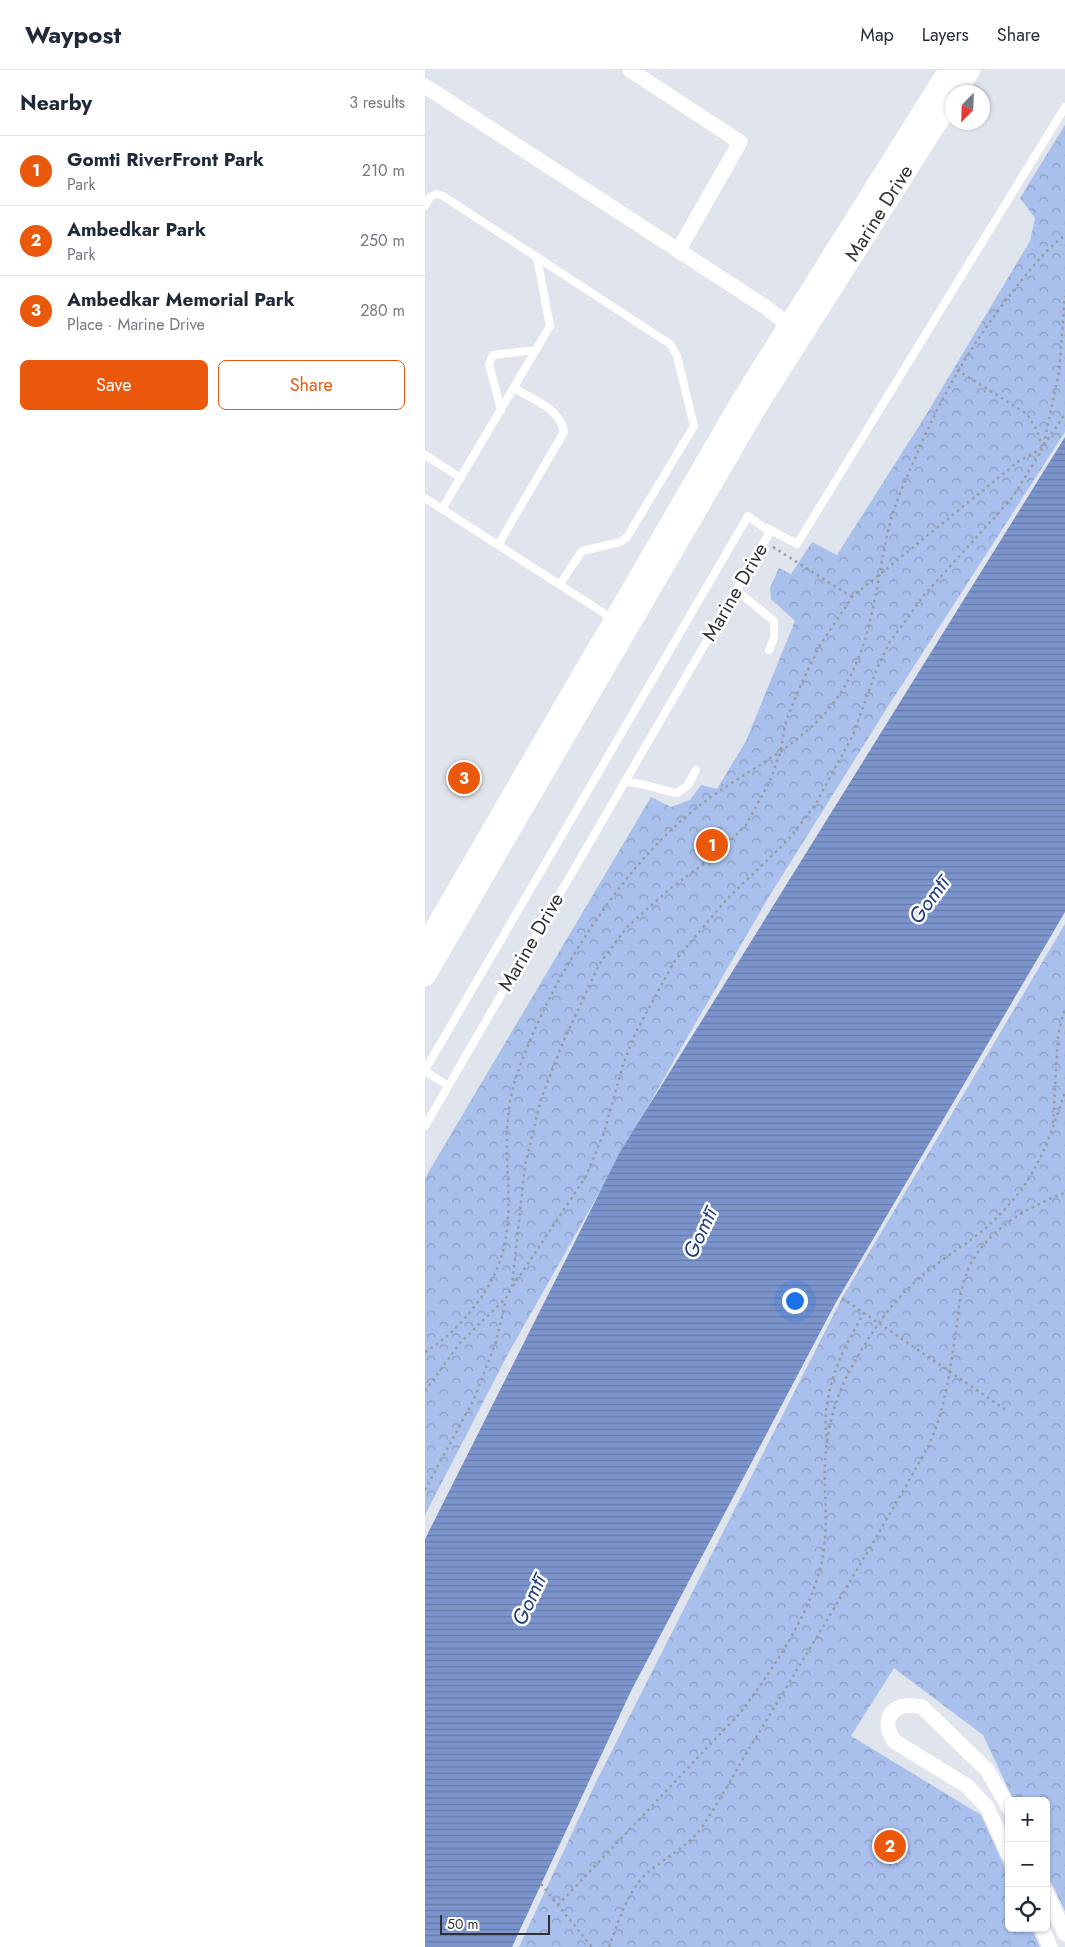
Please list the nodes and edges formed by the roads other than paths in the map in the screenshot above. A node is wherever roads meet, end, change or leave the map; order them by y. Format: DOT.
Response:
graph roads {
  1 [pos="630,70"];
  2 [pos="949,70"];
  3 [pos="970,70"];
  4 [pos="960,85"];
  5 [pos="425,86"];
  6 [pos="1065,107"];
  7 [pos="945,110"];
  8 [pos="425,206"];
  9 [pos="678,251"];
  10 [pos="537,257"];
  11 [pos="789,326"];
  12 [pos="536,350"];
  13 [pos="513,388"];
  14 [pos="501,410"];
  15 [pos="425,455"];
  16 [pos="461,478"];
  17 [pos="425,498"];
  18 [pos="443,509"];
  19 [pos="759,523"];
  20 [pos="498,544"];
  21 [pos="560,584"];
  22 [pos="736,590"];
  23 [pos="615,620"];
  24 [pos="769,650"];
  25 [pos="696,770"];
  26 [pos="624,782"];
  27 [pos="425,946"];
  28 [pos="425,976"];
  29 [pos="425,1071"];
  30 [pos="448,1086"];
  31 [pos="425,1126"];
  32 [pos="1005,1801"];
  33 [pos="1005,1846"];
  34 [pos="1050,1901"];
  35 [pos="1044,1932"];
  36 [pos="1065,1934"];
  37 [pos="1050,1947"];
  1 -- 9 [label="street"];
  2 -- 11 [label="street, Marine Drive"];
  3 -- 4 [label="street"];
  5 -- 9 [label="street"];
  6 -- 19 [label="lane"];
  7 -- 28 [label="street, Marine Drive"];
  8 -- 10 [label="lane"];
  9 -- 11 [label="street"];
  10 -- 12 [label="lane"];
  10 -- 21 [label="lane"];
  11 -- 23 [label="street, Marine Drive"];
  12 -- 13 [label="lane"];
  12 -- 14 [label="lane"];
  13 -- 14 [label="lane"];
  13 -- 20 [label="lane"];
  14 -- 16 [label="lane"];
  15 -- 16 [label="lane"];
  16 -- 18 [label="lane"];
  17 -- 18 [label="lane"];
  18 -- 20 [label="lane"];
  19 -- 22 [label="lane, Marine Drive"];
  19 -- 29 [label="lane, Marine Drive"];
  20 -- 21 [label="lane"];
  21 -- 23 [label="lane"];
  22 -- 24 [label="lane"];
  22 -- 26 [label="lane, Marine Drive"];
  23 -- 27 [label="street, Marine Drive"];
  25 -- 26 [label="lane"];
  26 -- 30 [label="lane, Marine Drive"];
  29 -- 30 [label="lane"];
  30 -- 31 [label="lane, Marine Drive"];
  32 -- 33 [label="street"];
  34 -- 36 [label="street"];
  35 -- 37 [label="street"];
}
